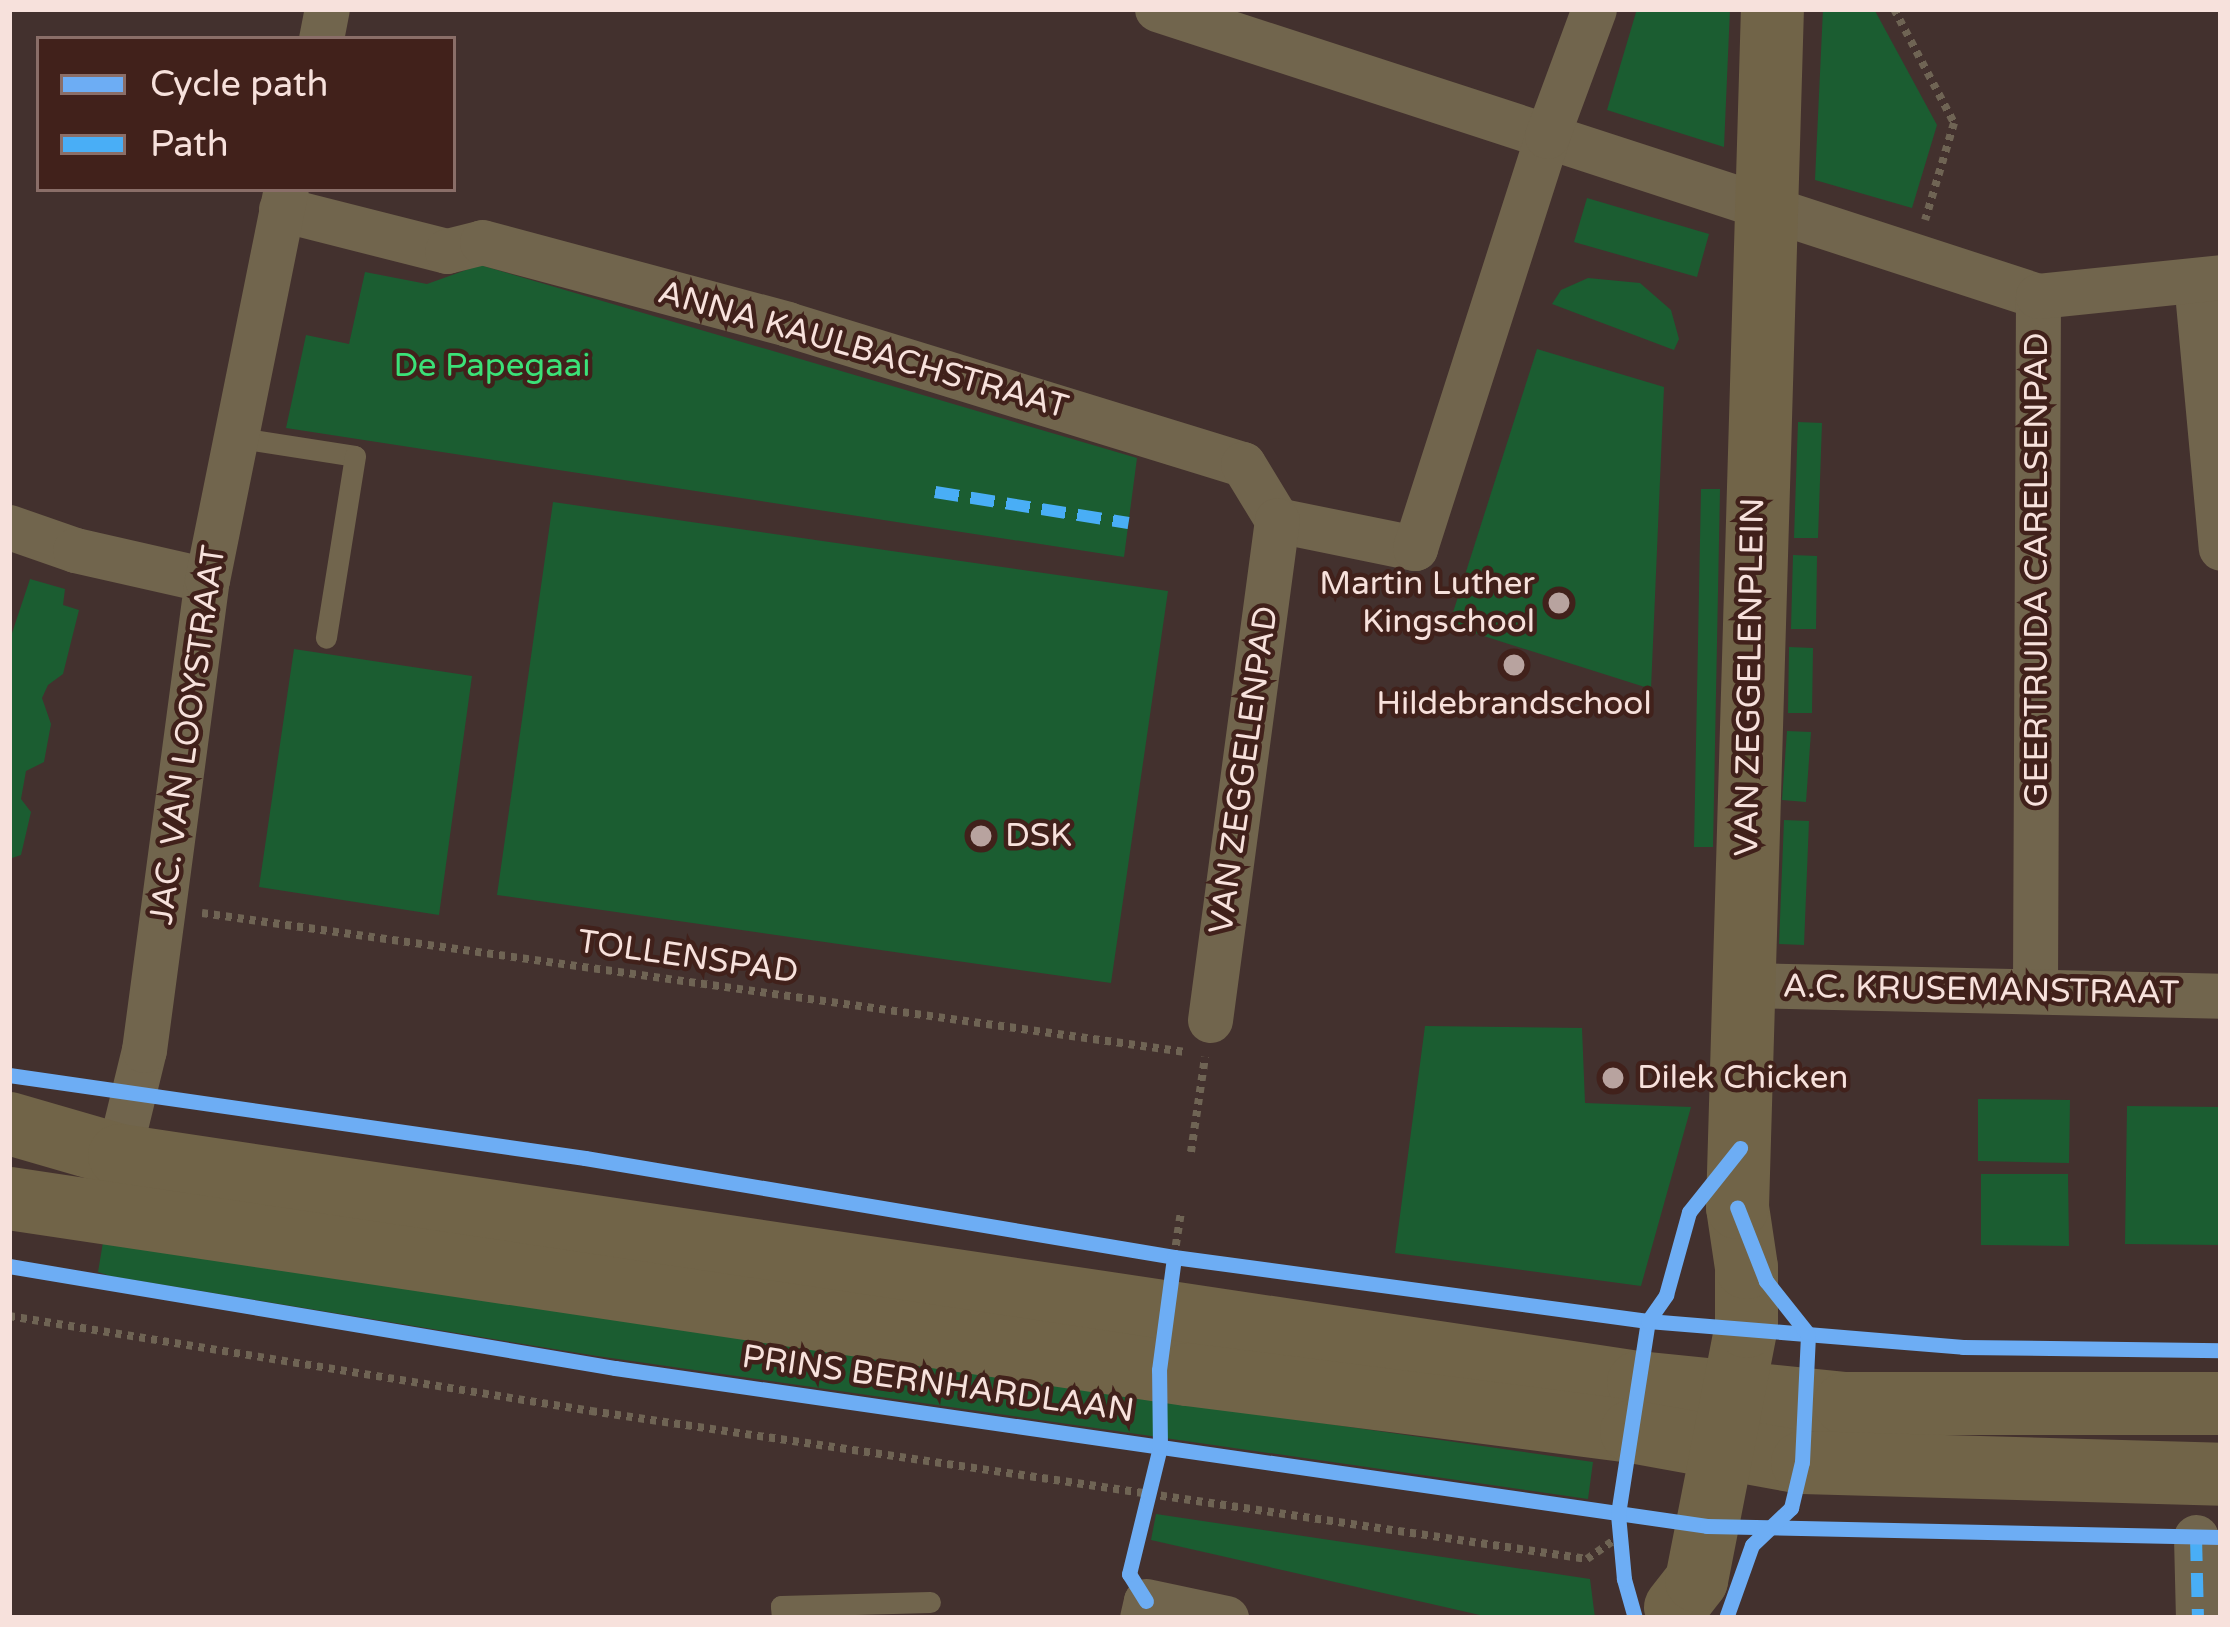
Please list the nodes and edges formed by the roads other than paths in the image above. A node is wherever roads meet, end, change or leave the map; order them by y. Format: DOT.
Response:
graph roads {
  1 [pos="1157,9"];
  2 [pos="1594,9"];
  3 [pos="1772,9"];
  4 [pos="1547,136"];
  5 [pos="284,199"];
  6 [pos="1762,207"];
  7 [pos="2208,279"];
  8 [pos="2038,296"];
  9 [pos="234,436"];
  10 [pos="1277,520"];
  11 [pos="9,527"];
  12 [pos="2221,548"];
  13 [pos="207,580"];
  14 [pos="326,638"];
  15 [pos="1742,985"];
  16 [pos="2035,990"];
  17 [pos="2221,996"];
  18 [pos="1208,1037"];
  19 [pos="9,1123"];
  20 [pos="112,1183"];
  21 [pos="9,1198"];
  22 [pos="2221,1403"];
  23 [pos="1710,1417"];
  24 [pos="2201,1499"];
  25 [pos="930,1602"];
  26 [pos="1674,1612"];
  27 [pos="782,1618"];
  28 [pos="1142,1618"];
  29 [pos="1226,1618"];
  30 [pos="2198,1618"];
  1 -- 4 [label="street"];
  2 -- 4 [label="street"];
  3 -- 6 [label="main road, VAN ZEGGELENPLEIN"];
  4 -- 6 [label="street"];
  4 -- 10 [label="street"];
  5 -- 9 [label="street, JAC. VAN LOOYSTRAAT"];
  5 -- 10 [label="street, ANNA KAULBACHSTRAAT"];
  6 -- 8 [label="street, GEERTRUIDA CARELSENPAD"];
  6 -- 15 [label="main road, VAN ZEGGELENPLEIN"];
  7 -- 8 [label="street"];
  7 -- 12 [label="street"];
  8 -- 16 [label="street, GEERTRUIDA CARELSENPAD"];
  9 -- 13 [label="street, JAC. VAN LOOYSTRAAT"];
  9 -- 14 [label="lane"];
  10 -- 18 [label="street, VAN ZEGGELENPAD"];
  11 -- 13 [label="street"];
  13 -- 20 [label="street, JAC. VAN LOOYSTRAAT"];
  15 -- 16 [label="street, A.C. KRUSEMANSTRAAT"];
  15 -- 23 [label="main road, VAN ZEGGELENPLEIN"];
  16 -- 17 [label="street, A.C. KRUSEMANSTRAAT"];
  19 -- 20 [label="main road, PRINS BERNHARDLAAN"];
  20 -- 21 [label="main road, PRINS BERNHARDLAAN"];
  20 -- 23 [label="main road, PRINS BERNHARDLAAN"];
  20 -- 23 [label="main road, PRINS BERNHARDLAAN"];
  22 -- 23 [label="main road, PRINS BERNHARDLAAN"];
  23 -- 24 [label="main road, PRINS BERNHARDLAAN"];
  23 -- 26 [label="main road, VAN ZEGGELENPLEIN"];
  24 -- 30 [label="street"];
  25 -- 27 [label="lane"];
  28 -- 29 [label="street"];
}
